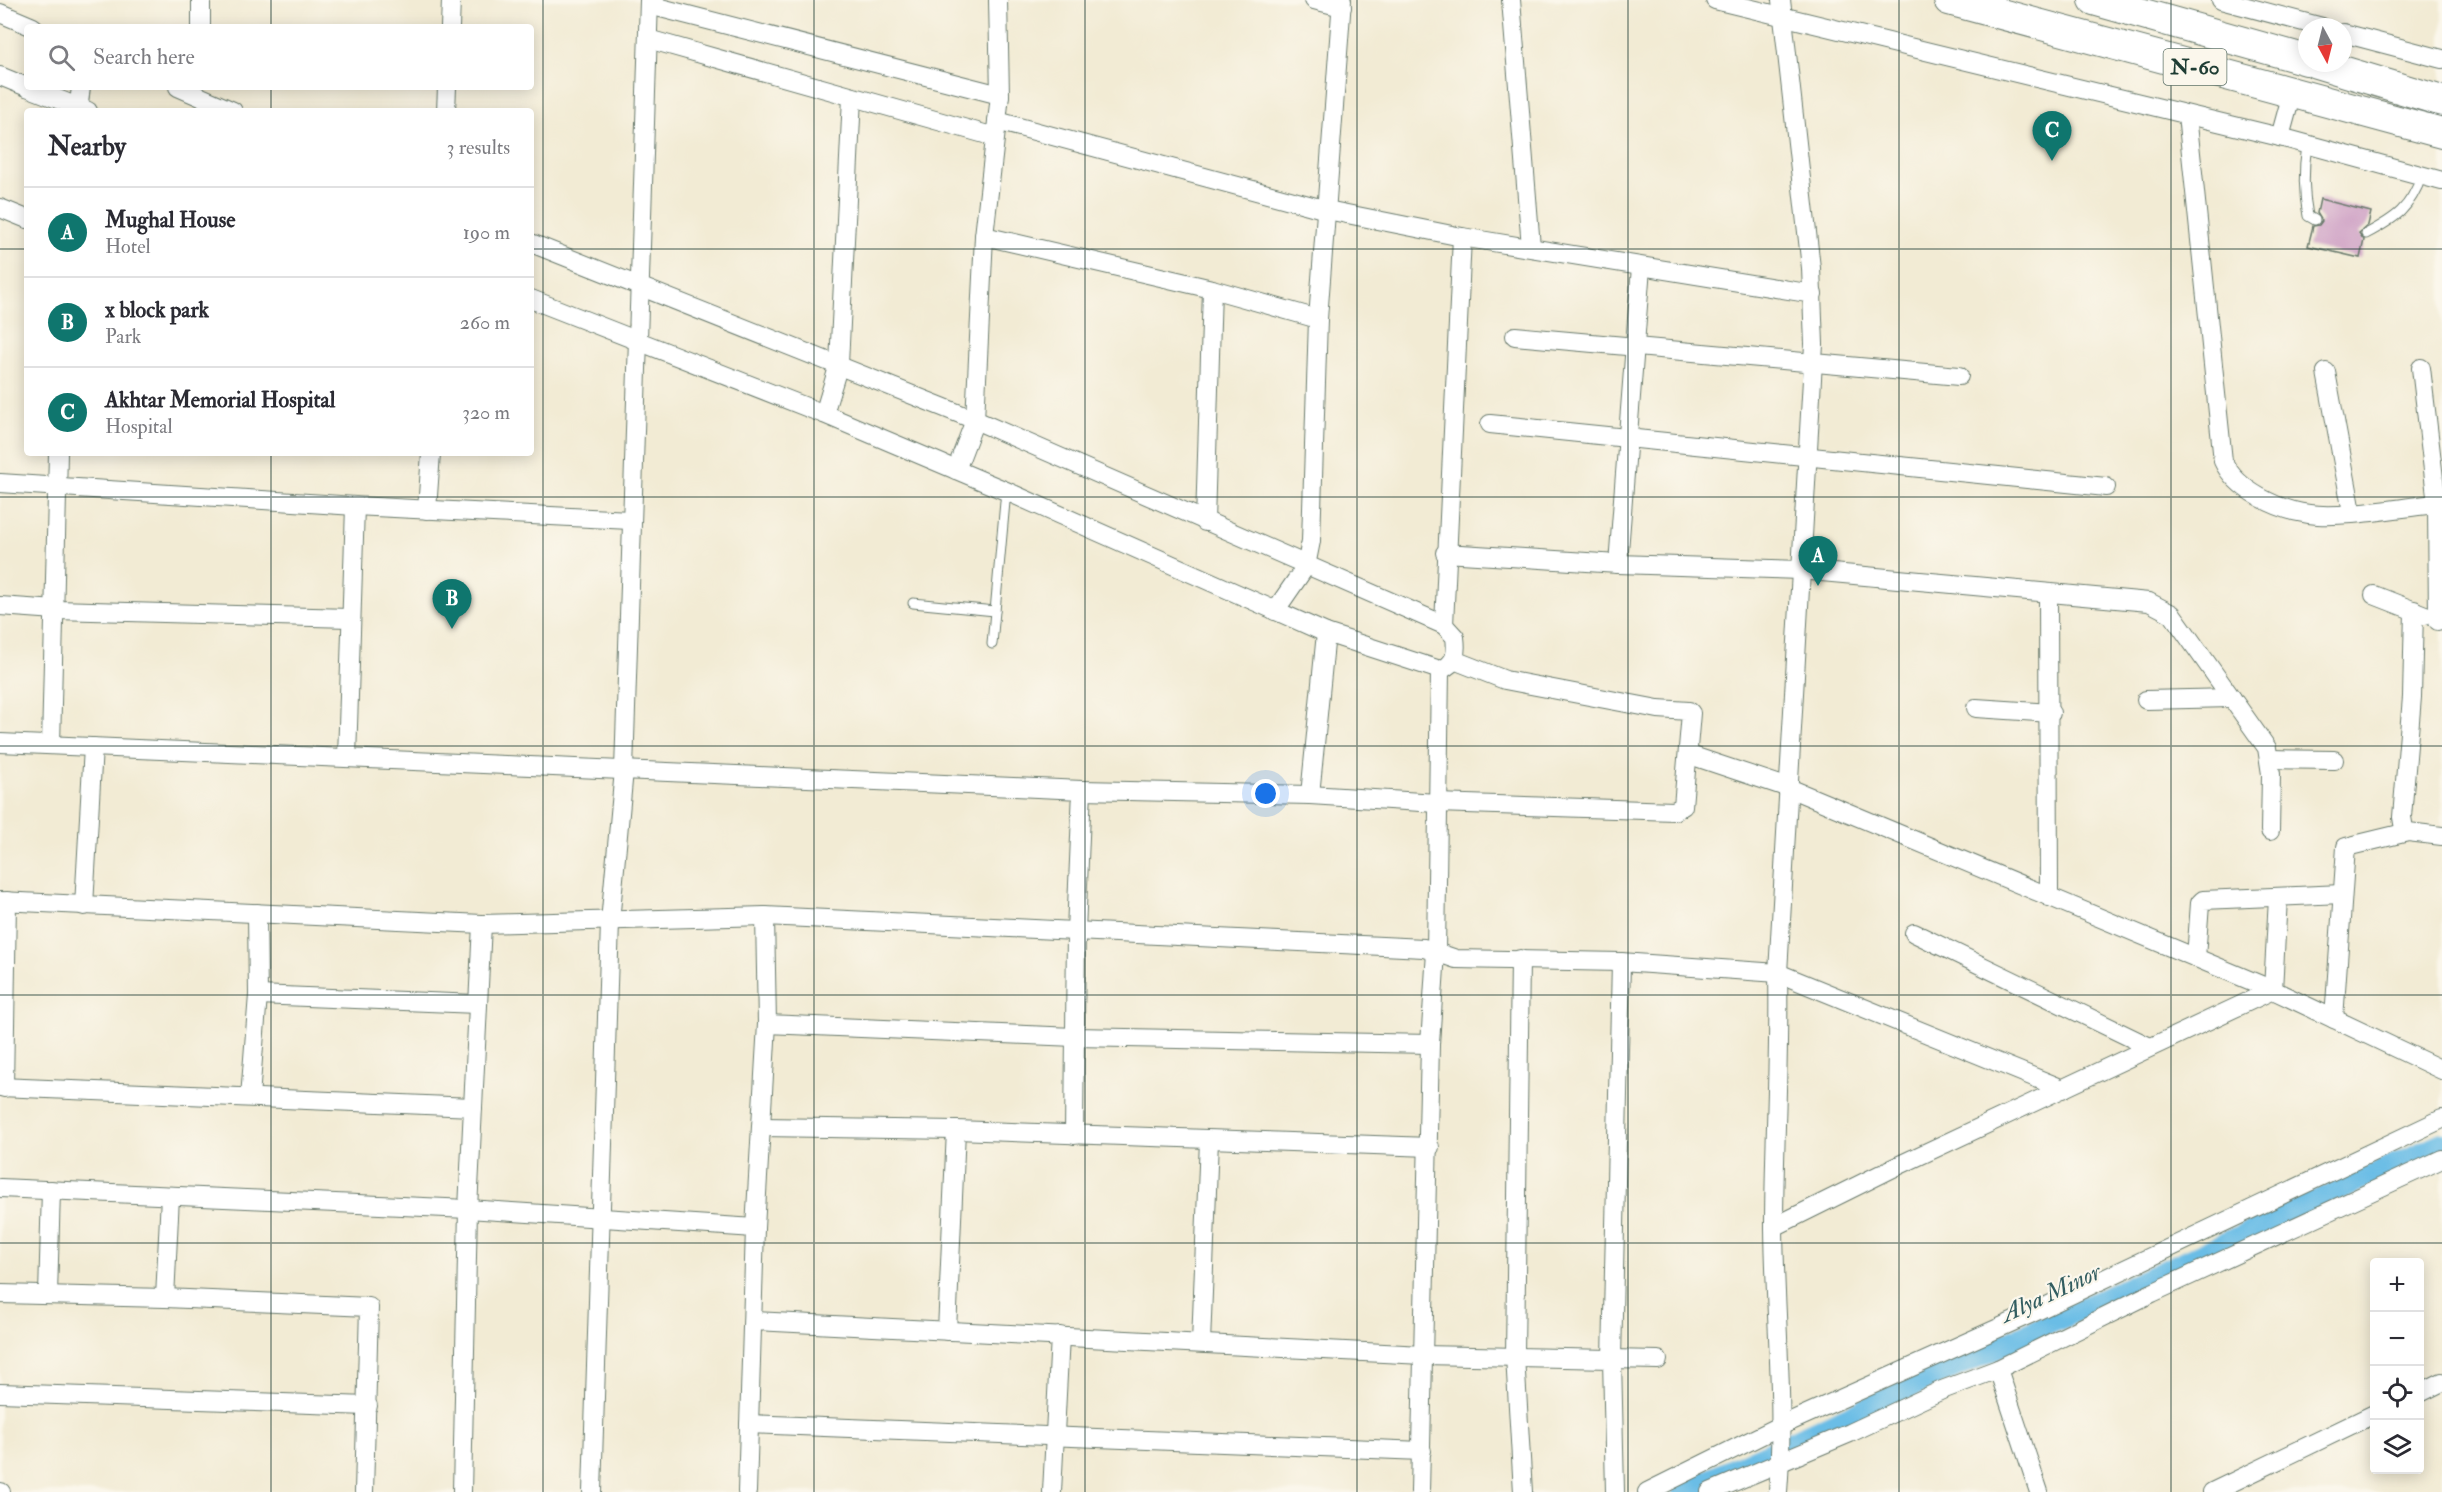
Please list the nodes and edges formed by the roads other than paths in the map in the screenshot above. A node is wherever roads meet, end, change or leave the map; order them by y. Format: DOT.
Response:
graph roads {
  1 [pos="201,0"];
  2 [pos="451,0"];
  3 [pos="998,0"];
  4 [pos="1314,0"];
  5 [pos="1511,0"];
  6 [pos="1715,0"];
  7 [pos="1949,0"];
  8 [pos="2094,0"];
  9 [pos="2222,0"];
  10 [pos="649,2"];
  11 [pos="1342,4"];
  12 [pos="1781,9"];
  13 [pos="0,13"];
  14 [pos="2298,21"];
  15 [pos="26,24"];
  16 [pos="201,24"];
  17 [pos="450,24"];
  18 [pos="2352,35"];
  19 [pos="648,39"];
  20 [pos="2298,57"];
  21 [pos="2442,59"];
  22 [pos="2346,72"];
  23 [pos="0,76"];
  24 [pos="24,86"];
  25 [pos="34,90"];
  26 [pos="81,90"];
  27 [pos="185,90"];
  28 [pos="447,90"];
  29 [pos="2292,93"];
  30 [pos="1000,95"];
  31 [pos="852,97"];
  32 [pos="205,99"];
  33 [pos="2442,101"];
  34 [pos="76,108"];
  35 [pos="81,108"];
  36 [pos="226,108"];
  37 [pos="446,108"];
  38 [pos="2187,115"];
  39 [pos="996,129"];
  40 [pos="2442,133"];
  41 [pos="2280,137"];
  42 [pos="2307,145"];
  43 [pos="2422,175"];
  44 [pos="2442,181"];
  45 [pos="0,208"];
  46 [pos="1327,210"];
  47 [pos="24,218"];
  48 [pos="2315,220"];
  49 [pos="2366,234"];
  50 [pos="984,236"];
  51 [pos="1462,237"];
  52 [pos="534,244"];
  53 [pos="1531,247"];
  54 [pos="1641,267"];
  55 [pos="639,286"];
  56 [pos="1212,289"];
  57 [pos="1813,294"];
  58 [pos="534,300"];
  59 [pos="1318,319"];
  60 [pos="1515,336"];
  61 [pos="636,341"];
  62 [pos="1635,346"];
  63 [pos="1812,363"];
  64 [pos="839,364"];
  65 [pos="2421,368"];
  66 [pos="2326,372"];
  67 [pos="1959,376"];
  68 [pos="824,414"];
  69 [pos="975,420"];
  70 [pos="1490,424"];
  71 [pos="1628,438"];
  72 [pos="58,456"];
  73 [pos="430,456"];
  74 [pos="1807,456"];
  75 [pos="956,470"];
  76 [pos="0,483"];
  77 [pos="57,486"];
  78 [pos="2106,487"];
  79 [pos="1006,491"];
  80 [pos="2437,504"];
  81 [pos="355,506"];
  82 [pos="427,510"];
  83 [pos="2352,512"];
  84 [pos="630,520"];
  85 [pos="1205,522"];
  86 [pos="1445,553"];
  87 [pos="1618,564"];
  88 [pos="1306,566"];
  89 [pos="1800,570"];
  90 [pos="2049,593"];
  91 [pos="2374,595"];
  92 [pos="914,603"];
  93 [pos="0,606"];
  94 [pos="56,610"];
  95 [pos="2414,610"];
  96 [pos="995,611"];
  97 [pos="1275,611"];
  98 [pos="350,618"];
  99 [pos="2440,623"];
  100 [pos="1444,625"];
  101 [pos="1326,633"];
  102 [pos="992,644"];
  103 [pos="1447,665"];
  104 [pos="2232,698"];
  105 [pos="2146,700"];
  106 [pos="1976,708"];
  107 [pos="2051,713"];
  108 [pos="0,743"];
  109 [pos="51,745"];
  110 [pos="93,747"];
  111 [pos="1689,755"];
  112 [pos="347,758"];
  113 [pos="2270,759"];
  114 [pos="2334,760"];
  115 [pos="624,770"];
  116 [pos="1789,788"];
  117 [pos="1082,790"];
  118 [pos="1310,795"];
  119 [pos="1437,803"];
  120 [pos="2270,831"];
  121 [pos="2408,832"];
  122 [pos="2442,836"];
  123 [pos="2342,894"];
  124 [pos="2049,897"];
  125 [pos="2278,898"];
  126 [pos="3,901"];
  127 [pos="84,906"];
  128 [pos="257,913"];
  129 [pos="765,916"];
  130 [pos="610,922"];
  131 [pos="482,924"];
  132 [pos="1077,931"];
  133 [pos="1914,933"];
  134 [pos="1436,952"];
  135 [pos="2196,958"];
  136 [pos="1520,959"];
  137 [pos="1621,962"];
  138 [pos="1778,973"];
  139 [pos="3,981"];
  140 [pos="2273,990"];
  141 [pos="258,995"];
  142 [pos="477,1004"];
  143 [pos="2334,1019"];
  144 [pos="767,1024"];
  145 [pos="1075,1037"];
  146 [pos="1430,1044"];
  147 [pos="2150,1047"];
  148 [pos="2442,1070"];
  149 [pos="2,1087"];
  150 [pos="2063,1089"];
  151 [pos="249,1096"];
  152 [pos="473,1107"];
  153 [pos="2442,1119"];
  154 [pos="762,1127"];
  155 [pos="957,1130"];
  156 [pos="1074,1135"];
  157 [pos="1209,1140"];
  158 [pos="1430,1148"];
  159 [pos="2442,1159"];
  160 [pos="0,1188"];
  161 [pos="51,1190"];
  162 [pos="170,1196"];
  163 [pos="468,1209"];
  164 [pos="602,1218"];
  165 [pos="1774,1227"];
  166 [pos="756,1228"];
  167 [pos="0,1294"];
  168 [pos="48,1295"];
  169 [pos="165,1298"];
  170 [pos="753,1321"];
  171 [pos="947,1330"];
  172 [pos="1060,1336"];
  173 [pos="1201,1342"];
  174 [pos="1423,1355"];
  175 [pos="1515,1356"];
  176 [pos="1612,1359"];
  177 [pos="1658,1360"];
  178 [pos="1998,1370"];
  179 [pos="2442,1382"];
  180 [pos="2424,1391"];
  181 [pos="0,1393"];
  182 [pos="368,1406"];
  183 [pos="2370,1416"];
  184 [pos="749,1424"];
  185 [pos="1780,1426"];
  186 [pos="1056,1436"];
  187 [pos="1422,1452"];
  188 [pos="1779,1462"];
  189 [pos="364,1492"];
  190 [pos="462,1492"];
  191 [pos="592,1492"];
  192 [pos="747,1492"];
  193 [pos="1052,1492"];
  194 [pos="1420,1492"];
  195 [pos="1523,1492"];
  196 [pos="1615,1492"];
  197 [pos="1647,1492"];
  198 [pos="1710,1492"];
  199 [pos="1778,1492"];
  200 [pos="2039,1492"];
  201 [pos="2212,1492"];
  1 -- 16 [label="street"];
  2 -- 17 [label="street"];
  3 -- 30 [label="street"];
  4 -- 11 [label="street"];
  5 -- 53 [label="street"];
  6 -- 12 [label="street"];
  7 -- 29 [label="highway, N-60"];
  8 -- 20 [label="highway, N-60"];
  9 -- 14 [label="street"];
  10 -- 19 [label="street"];
  10 -- 30 [label="street"];
  11 -- 46 [label="street"];
  12 -- 38 [label="street"];
  12 -- 57 [label="street"];
  13 -- 15 [label="street"];
  18 -- 21 [label="street"];
  19 -- 31 [label="street"];
  19 -- 55 [label="street"];
  22 -- 33 [label="highway"];
  23 -- 24 [label="street"];
  25 -- 34 [label="street"];
  26 -- 35 [label="street"];
  27 -- 32 [label="street"];
  28 -- 37 [label="street"];
  29 -- 40 [label="highway, N-60"];
  29 -- 41 [label="street"];
  30 -- 39 [label="street"];
  31 -- 39 [label="street"];
  31 -- 64 [label="street"];
  32 -- 36 [label="street"];
  38 -- 41 [label="street"];
  38 -- 83 [label="street"];
  39 -- 46 [label="street"];
  39 -- 50 [label="street"];
  41 -- 42 [label="street"];
  42 -- 43 [label="street"];
  42 -- 48 [label="lane"];
  43 -- 44 [label="street"];
  43 -- 49 [label="lane"];
  45 -- 47 [label="street"];
  46 -- 51 [label="street"];
  46 -- 59 [label="street"];
  50 -- 56 [label="street"];
  50 -- 69 [label="street"];
  51 -- 53 [label="street"];
  51 -- 86 [label="street"];
  52 -- 55 [label="street"];
  53 -- 54 [label="street"];
  54 -- 57 [label="street"];
  54 -- 62 [label="street"];
  55 -- 61 [label="street"];
  55 -- 64 [label="street"];
  56 -- 59 [label="street"];
  56 -- 85 [label="street"];
  57 -- 63 [label="street"];
  58 -- 61 [label="street"];
  59 -- 88 [label="street"];
  60 -- 62 [label="street"];
  61 -- 68 [label="street"];
  61 -- 84 [label="street"];
  62 -- 63 [label="street"];
  62 -- 71 [label="street"];
  63 -- 67 [label="street"];
  63 -- 74 [label="street"];
  64 -- 68 [label="street"];
  64 -- 69 [label="street"];
  65 -- 80 [label="street"];
  66 -- 83 [label="street"];
  68 -- 75 [label="street"];
  69 -- 75 [label="street"];
  69 -- 85 [label="street"];
  70 -- 71 [label="street"];
  71 -- 74 [label="street"];
  71 -- 87 [label="street"];
  72 -- 77 [label="street"];
  73 -- 82 [label="street"];
  74 -- 78 [label="street"];
  74 -- 89 [label="street"];
  75 -- 79 [label="street"];
  76 -- 77 [label="street"];
  77 -- 81 [label="street"];
  77 -- 94 [label="street"];
  79 -- 96 [label="lane"];
  79 -- 97 [label="street"];
  80 -- 83 [label="street"];
  80 -- 99 [label="street"];
  81 -- 82 [label="street"];
  81 -- 98 [label="street"];
  82 -- 84 [label="street"];
  84 -- 115 [label="street"];
  85 -- 88 [label="street"];
  86 -- 87 [label="street"];
  86 -- 100 [label="street"];
  87 -- 89 [label="street"];
  88 -- 97 [label="street"];
  88 -- 100 [label="street"];
  89 -- 90 [label="street"];
  89 -- 116 [label="street"];
  90 -- 104 [label="street"];
  90 -- 107 [label="street"];
  91 -- 95 [label="street"];
  92 -- 96 [label="lane"];
  93 -- 94 [label="street"];
  94 -- 98 [label="street"];
  94 -- 109 [label="street"];
  95 -- 99 [label="street"];
  95 -- 121 [label="street"];
  96 -- 102 [label="lane"];
  97 -- 101 [label="street"];
  98 -- 112 [label="street"];
  100 -- 103 [label="street"];
  101 -- 103 [label="street"];
  101 -- 118 [label="street"];
  103 -- 111 [label="street"];
  103 -- 119 [label="street"];
  104 -- 105 [label="street"];
  104 -- 113 [label="street"];
  106 -- 107 [label="street"];
  107 -- 124 [label="street"];
  108 -- 109 [label="street"];
  109 -- 110 [label="street"];
  110 -- 112 [label="street"];
  110 -- 127 [label="street"];
  111 -- 116 [label="street"];
  111 -- 119 [label="street"];
  112 -- 115 [label="street"];
  113 -- 114 [label="street"];
  113 -- 120 [label="street"];
  115 -- 117 [label="street"];
  115 -- 130 [label="street"];
  116 -- 124 [label="street"];
  116 -- 138 [label="street"];
  117 -- 118 [label="street"];
  117 -- 132 [label="street"];
  118 -- 119 [label="street"];
  119 -- 134 [label="street"];
  121 -- 122 [label="street"];
  121 -- 123 [label="street"];
  123 -- 125 [label="street"];
  123 -- 143 [label="street"];
  124 -- 135 [label="street"];
  125 -- 135 [label="street"];
  125 -- 140 [label="street"];
  126 -- 127 [label="street"];
  126 -- 139 [label="street"];
  127 -- 128 [label="street"];
  128 -- 131 [label="street"];
  128 -- 141 [label="street"];
  129 -- 130 [label="street"];
  129 -- 132 [label="street"];
  129 -- 144 [label="street"];
  130 -- 131 [label="street"];
  130 -- 164 [label="street"];
  131 -- 142 [label="street"];
  132 -- 134 [label="street"];
  132 -- 145 [label="street"];
  133 -- 147 [label="street"];
  134 -- 136 [label="street"];
  134 -- 146 [label="street"];
  135 -- 140 [label="street"];
  136 -- 137 [label="street"];
  136 -- 175 [label="street"];
  137 -- 138 [label="street"];
  137 -- 176 [label="street"];
  138 -- 150 [label="street"];
  138 -- 165 [label="street"];
  139 -- 149 [label="street"];
  140 -- 143 [label="street"];
  140 -- 147 [label="street"];
  141 -- 142 [label="street"];
  141 -- 151 [label="street"];
  142 -- 152 [label="street"];
  143 -- 148 [label="street"];
  144 -- 145 [label="street"];
  144 -- 154 [label="street"];
  145 -- 146 [label="street"];
  145 -- 156 [label="street"];
  146 -- 158 [label="street"];
  147 -- 150 [label="street"];
  149 -- 151 [label="street"];
  150 -- 165 [label="street"];
  151 -- 152 [label="street"];
  152 -- 163 [label="street"];
  153 -- 185 [label="street"];
  154 -- 155 [label="street"];
  154 -- 166 [label="street"];
  155 -- 156 [label="street"];
  155 -- 171 [label="street"];
  156 -- 157 [label="street"];
  157 -- 158 [label="street"];
  157 -- 173 [label="street"];
  158 -- 174 [label="street"];
  159 -- 178 [label="street"];
  160 -- 161 [label="street"];
  161 -- 162 [label="street"];
  161 -- 168 [label="street"];
  162 -- 163 [label="street"];
  162 -- 169 [label="street"];
  163 -- 164 [label="street"];
  163 -- 190 [label="street"];
  164 -- 166 [label="street"];
  164 -- 191 [label="street"];
  165 -- 185 [label="street"];
  166 -- 170 [label="street"];
  167 -- 168 [label="street"];
  168 -- 169 [label="street"];
  169 -- 182 [label="street"];
  170 -- 171 [label="street"];
  170 -- 184 [label="street"];
  171 -- 172 [label="street"];
  172 -- 173 [label="street"];
  172 -- 186 [label="street"];
  173 -- 174 [label="street"];
  174 -- 175 [label="street"];
  174 -- 187 [label="street"];
  175 -- 176 [label="street"];
  175 -- 195 [label="street"];
  176 -- 177 [label="street"];
  176 -- 196 [label="street"];
  178 -- 188 [label="street"];
  178 -- 200 [label="street"];
  179 -- 180 [label="street"];
  181 -- 182 [label="street"];
  182 -- 189 [label="street"];
  183 -- 201 [label="street"];
  184 -- 186 [label="street"];
  184 -- 192 [label="street"];
  185 -- 188 [label="street"];
  185 -- 197 [label="street"];
  186 -- 187 [label="street"];
  186 -- 193 [label="street"];
  187 -- 194 [label="street"];
  188 -- 198 [label="street"];
  188 -- 199 [label="street"];
}
